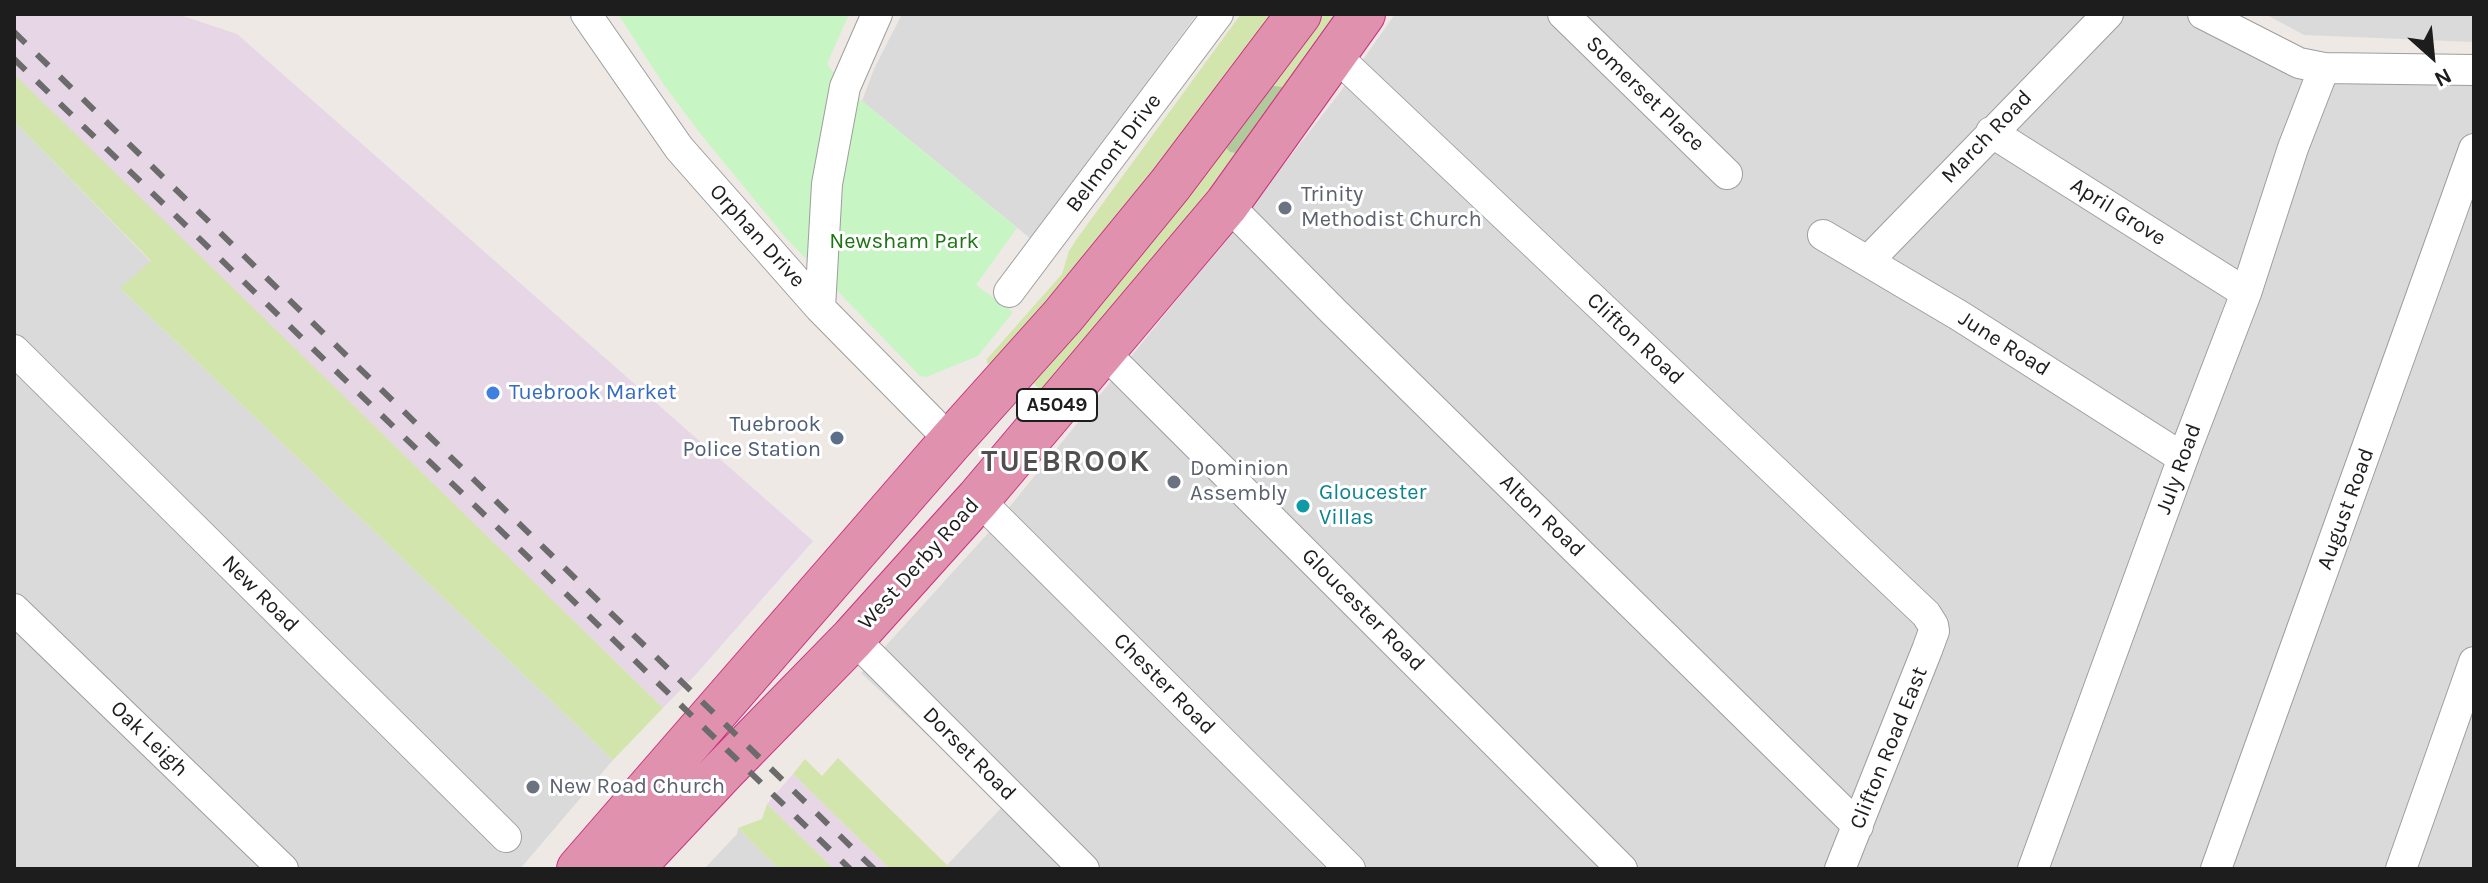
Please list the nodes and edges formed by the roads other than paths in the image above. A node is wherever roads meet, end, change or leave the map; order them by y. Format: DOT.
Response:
graph roads {
  1 [pos="586,14"];
  2 [pos="877,14"];
  3 [pos="1218,14"];
  4 [pos="1299,14"];
  5 [pos="1363,14"];
  6 [pos="1563,14"];
  7 [pos="2108,14"];
  8 [pos="2203,14"];
  9 [pos="1334,54"];
  10 [pos="2324,68"];
  11 [pos="2474,70"];
  12 [pos="1991,132"];
  13 [pos="2474,149"];
  14 [pos="1727,174"];
  15 [pos="1227,204"];
  16 [pos="1823,235"];
  17 [pos="1868,261"];
  18 [pos="1009,292"];
  19 [pos="2246,293"];
  20 [pos="820,308"];
  21 [pos="14,350"];
  22 [pos="1103,351"];
  23 [pos="951,441"];
  24 [pos="2183,458"];
  25 [pos="978,499"];
  26 [pos="14,609"];
  27 [pos="1933,625"];
  28 [pos="853,638"];
  29 [pos="2474,662"];
  30 [pos="1858,826"];
  31 [pos="506,837"];
  32 [pos="283,869"];
  33 [pos="579,869"];
  34 [pos="631,869"];
  35 [pos="1084,869"];
  36 [pos="1350,869"];
  37 [pos="1622,869"];
  38 [pos="1840,869"];
  39 [pos="2033,869"];
  40 [pos="2216,869"];
  41 [pos="2401,869"];
  1 -- 20 [label="street, Orphan Drive"];
  2 -- 20 [label="street"];
  3 -- 18 [label="street, Belmont Drive"];
  4 -- 23 [label="highway, A5049"];
  5 -- 9 [label="highway, West Derby Road / A5049"];
  6 -- 14 [label="street, Somerset Place"];
  7 -- 12 [label="street, March Road"];
  8 -- 10 [label="street"];
  9 -- 15 [label="highway, West Derby Road / A5049"];
  9 -- 27 [label="street, Clifton Road"];
  10 -- 11 [label="street"];
  10 -- 19 [label="street, July Road"];
  12 -- 17 [label="street, March Road"];
  12 -- 19 [label="street, April Grove"];
  13 -- 40 [label="street, August Road"];
  15 -- 22 [label="highway, West Derby Road / A5049"];
  15 -- 30 [label="street, Alton Road"];
  16 -- 17 [label="street, June Road"];
  17 -- 24 [label="street, June Road"];
  19 -- 24 [label="street, July Road"];
  20 -- 23 [label="street, Orphan Drive"];
  21 -- 31 [label="street, New Road"];
  22 -- 25 [label="highway, West Derby Road / A5049"];
  22 -- 37 [label="street, Gloucester Road"];
  23 -- 25 [label="highway"];
  23 -- 33 [label="highway, A5049"];
  24 -- 39 [label="street, July Road"];
  25 -- 28 [label="highway, West Derby Road / A5049"];
  25 -- 36 [label="street, Chester Road"];
  26 -- 32 [label="street, Oak Leigh"];
  27 -- 30 [label="street, Clifton Road East"];
  28 -- 34 [label="highway, West Derby Road / A5049"];
  28 -- 35 [label="street, Dorset Road"];
  29 -- 41 [label="street"];
  30 -- 38 [label="street, Clifton Road East"];
}
